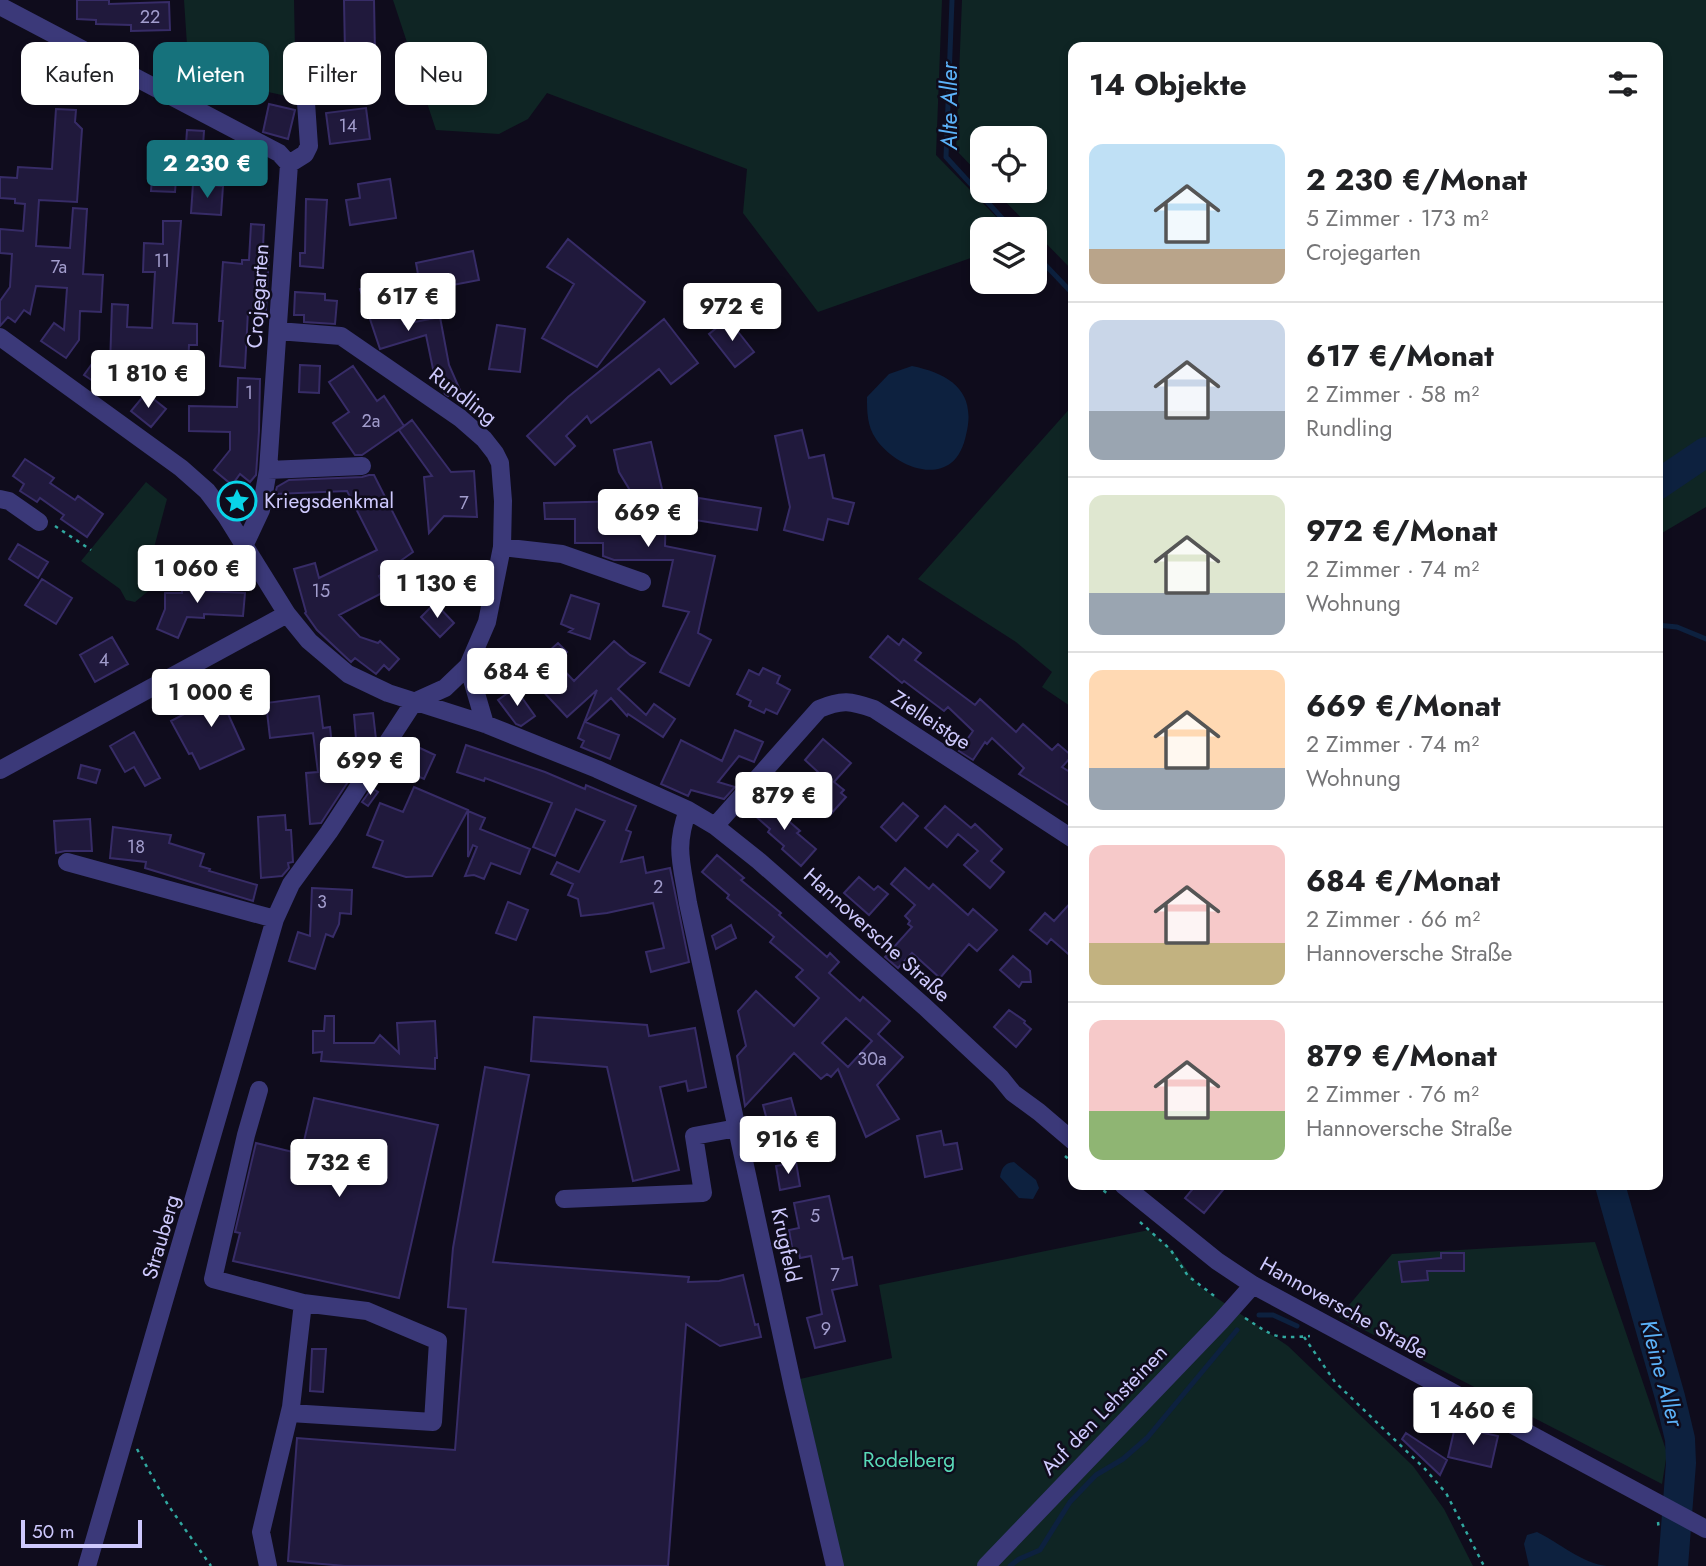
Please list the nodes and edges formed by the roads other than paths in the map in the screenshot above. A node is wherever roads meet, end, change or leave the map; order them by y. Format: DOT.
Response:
graph roads {
  1 [pos="0,6"];
  2 [pos="307,105"];
  3 [pos="289,164"];
  4 [pos="278,331"];
  5 [pos="0,337"];
  6 [pos="362,466"];
  7 [pos="268,470"];
  8 [pos="0,499"];
  9 [pos="39,522"];
  10 [pos="244,546"];
  11 [pos="502,547"];
  12 [pos="642,582"];
  13 [pos="287,614"];
  14 [pos="468,666"];
  15 [pos="414,702"];
  16 [pos="485,724"];
  17 [pos="0,770"];
  18 [pos="688,810"];
  19 [pos="715,826"];
  20 [pos="1068,836"];
  21 [pos="67,862"];
  22 [pos="275,919"];
  23 [pos="259,1090"];
  24 [pos="737,1128"];
  25 [pos="1068,1137"];
  26 [pos="1128,1190"];
  27 [pos="564,1199"];
  28 [pos="1253,1284"];
  29 [pos="303,1303"];
  30 [pos="290,1413"];
  31 [pos="1700,1526"];
  32 [pos="87,1566"];
  33 [pos="268,1566"];
  34 [pos="835,1566"];
  35 [pos="986,1566"];
  1 -- 3 [label="street"];
  2 -- 3 [label="street"];
  3 -- 4 [label="street, Crojegarten"];
  4 -- 7 [label="street, Crojegarten"];
  4 -- 11 [label="street, Rundling"];
  5 -- 10 [label="street, Hannoversche Straße"];
  6 -- 7 [label="street"];
  7 -- 10 [label="street, Crojegarten"];
  8 -- 9 [label="street"];
  10 -- 13 [label="street, Hannoversche Straße"];
  11 -- 12 [label="street"];
  11 -- 14 [label="street, Rundling"];
  13 -- 15 [label="street, Hannoversche Straße"];
  13 -- 17 [label="street"];
  14 -- 15 [label="street, Rundling"];
  14 -- 16 [label="street"];
  15 -- 16 [label="street, Hannoversche Straße"];
  15 -- 22 [label="street, Strauberg"];
  16 -- 18 [label="street, Hannoversche Straße"];
  18 -- 19 [label="street, Hannoversche Straße"];
  18 -- 24 [label="street, Krugfeld"];
  19 -- 20 [label="street, Zielleistge"];
  19 -- 25 [label="street, Hannoversche Straße"];
  21 -- 22 [label="street"];
  22 -- 32 [label="street, Strauberg"];
  23 -- 29 [label="street"];
  24 -- 27 [label="street"];
  24 -- 34 [label="street, Krugfeld"];
  26 -- 28 [label="street, Hannoversche Straße"];
  28 -- 31 [label="street, Hannoversche Straße"];
  28 -- 35 [label="street, Auf den Lehsteinen"];
  29 -- 30 [label="street"];
  29 -- 30 [label="street"];
  30 -- 33 [label="street"];
}
